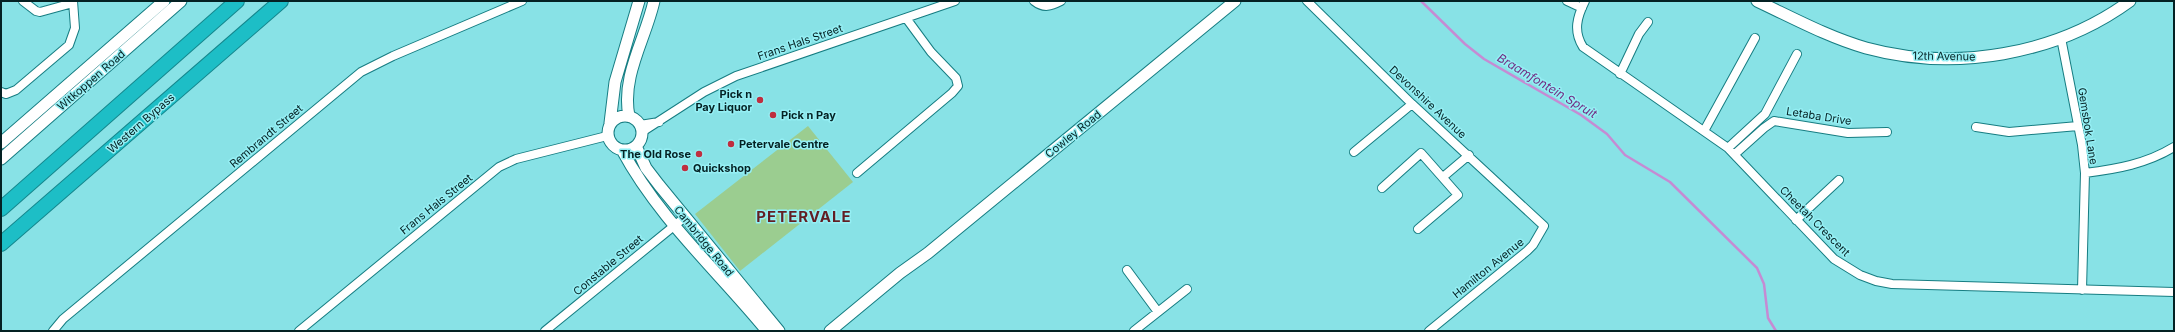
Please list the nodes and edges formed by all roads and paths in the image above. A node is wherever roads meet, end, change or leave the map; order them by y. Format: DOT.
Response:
graph roads {
  1 [pos="23,1"];
  2 [pos="164,1"];
  3 [pos="181,1"];
  4 [pos="236,1"];
  5 [pos="281,1"];
  6 [pos="522,1"];
  7 [pos="639,1"];
  8 [pos="654,1"];
  9 [pos="955,1"];
  10 [pos="1061,1"];
  11 [pos="1235,1"];
  12 [pos="1307,1"];
  13 [pos="1567,1"];
  14 [pos="1757,1"];
  15 [pos="2130,1"];
  16 [pos="73,2"];
  17 [pos="1036,3"];
  18 [pos="1583,4"];
  19 [pos="906,18"];
  20 [pos="1648,22"];
  21 [pos="1755,38"];
  22 [pos="2061,38"];
  23 [pos="1797,54"];
  24 [pos="1620,74"];
  25 [pos="1,92"];
  26 [pos="1412,104"];
  27 [pos="629,116"];
  28 [pos="610,123"];
  29 [pos="2078,126"];
  30 [pos="1976,127"];
  31 [pos="641,128"];
  32 [pos="1704,130"];
  33 [pos="1888,132"];
  34 [pos="607,136"];
  35 [pos="1,143"];
  36 [pos="636,146"];
  37 [pos="2174,147"];
  38 [pos="1728,148"];
  39 [pos="622,150"];
  40 [pos="1354,152"];
  41 [pos="1735,154"];
  42 [pos="1469,155"];
  43 [pos="1,159"];
  44 [pos="857,173"];
  45 [pos="2085,173"];
  46 [pos="1443,177"];
  47 [pos="1840,180"];
  48 [pos="1382,188"];
  49 [pos="1,209"];
  50 [pos="685,217"];
  51 [pos="1535,217"];
  52 [pos="1796,220"];
  53 [pos="673,226"];
  54 [pos="1418,229"];
  55 [pos="1,244"];
  56 [pos="911,266"];
  57 [pos="1127,270"];
  58 [pos="1187,289"];
  59 [pos="2082,290"];
  60 [pos="2174,292"];
  61 [pos="1158,312"];
  62 [pos="770,326"];
  63 [pos="53,331"];
  64 [pos="299,331"];
  65 [pos="545,331"];
  66 [pos="779,331"];
  67 [pos="788,331"];
  68 [pos="830,331"];
  69 [pos="840,331"];
  70 [pos="1134,331"];
  71 [pos="1429,331"];
  1 -- 16 [label="street"];
  2 -- 35 [label="street, Witkoppen Road"];
  3 -- 43 [label="street, Witkoppen Road"];
  4 -- 49 [label="highway"];
  5 -- 55 [label="highway, Western Bypass"];
  6 -- 63 [label="street, Rembrandt Street"];
  7 -- 28 [label="street"];
  8 -- 27 [label="street"];
  9 -- 19 [label="street, Frans Hals Street"];
  10 -- 17 [label="street"];
  11 -- 56 [label="street, Cowley Road"];
  12 -- 26 [label="street, Devonshire Avenue"];
  13 -- 18 [label="street"];
  14 -- 22 [label="street, 12th Avenue"];
  15 -- 22 [label="street, 12th Avenue"];
  16 -- 25 [label="street"];
  18 -- 24 [label="street, Cheetah Crescent"];
  19 -- 31 [label="street, Frans Hals Street"];
  19 -- 44 [label="street"];
  20 -- 24 [label="street"];
  21 -- 32 [label="street"];
  22 -- 29 [label="street, Gemsbok Lane"];
  23 -- 38 [label="street"];
  24 -- 32 [label="street, Cheetah Crescent"];
  26 -- 40 [label="street"];
  26 -- 42 [label="street, Devonshire Avenue"];
  27 -- 28 [label="street"];
  27 -- 31 [label="street"];
  28 -- 34 [label="street"];
  29 -- 30 [label="street"];
  29 -- 45 [label="street, Gemsbok Lane"];
  31 -- 36 [label="street"];
  32 -- 38 [label="street, Cheetah Crescent"];
  33 -- 41 [label="street, Letaba Drive"];
  34 -- 39 [label="street"];
  34 -- 64 [label="street, Frans Hals Street"];
  36 -- 39 [label="street"];
  36 -- 50 [label="street, Cambridge Road"];
  37 -- 45 [label="street"];
  38 -- 41 [label="street, Cheetah Crescent"];
  39 -- 53 [label="street, Cambridge Road"];
  41 -- 52 [label="street, Cheetah Crescent"];
  42 -- 46 [label="street"];
  42 -- 51 [label="street, Devonshire Avenue"];
  45 -- 59 [label="street, Gemsbok Lane"];
  46 -- 48 [label="street"];
  46 -- 54 [label="street"];
  47 -- 52 [label="street"];
  50 -- 53 [label="street, Constable Street"];
  50 -- 62 [label="street, Cambridge Road"];
  51 -- 71 [label="street, Hamilton Avenue"];
  52 -- 59 [label="street, Cheetah Crescent"];
  53 -- 62 [label="street, Cambridge Road"];
  53 -- 65 [label="street, Constable Street"];
  56 -- 68 [label="street, Cowley Road"];
  56 -- 69 [label="street, Cowley Road"];
  57 -- 61 [label="street"];
  58 -- 61 [label="street"];
  59 -- 60 [label="street, Cheetah Crescent"];
  61 -- 70 [label="street"];
  62 -- 66 [label="street, Cambridge Road"];
  62 -- 67 [label="street"];
}
